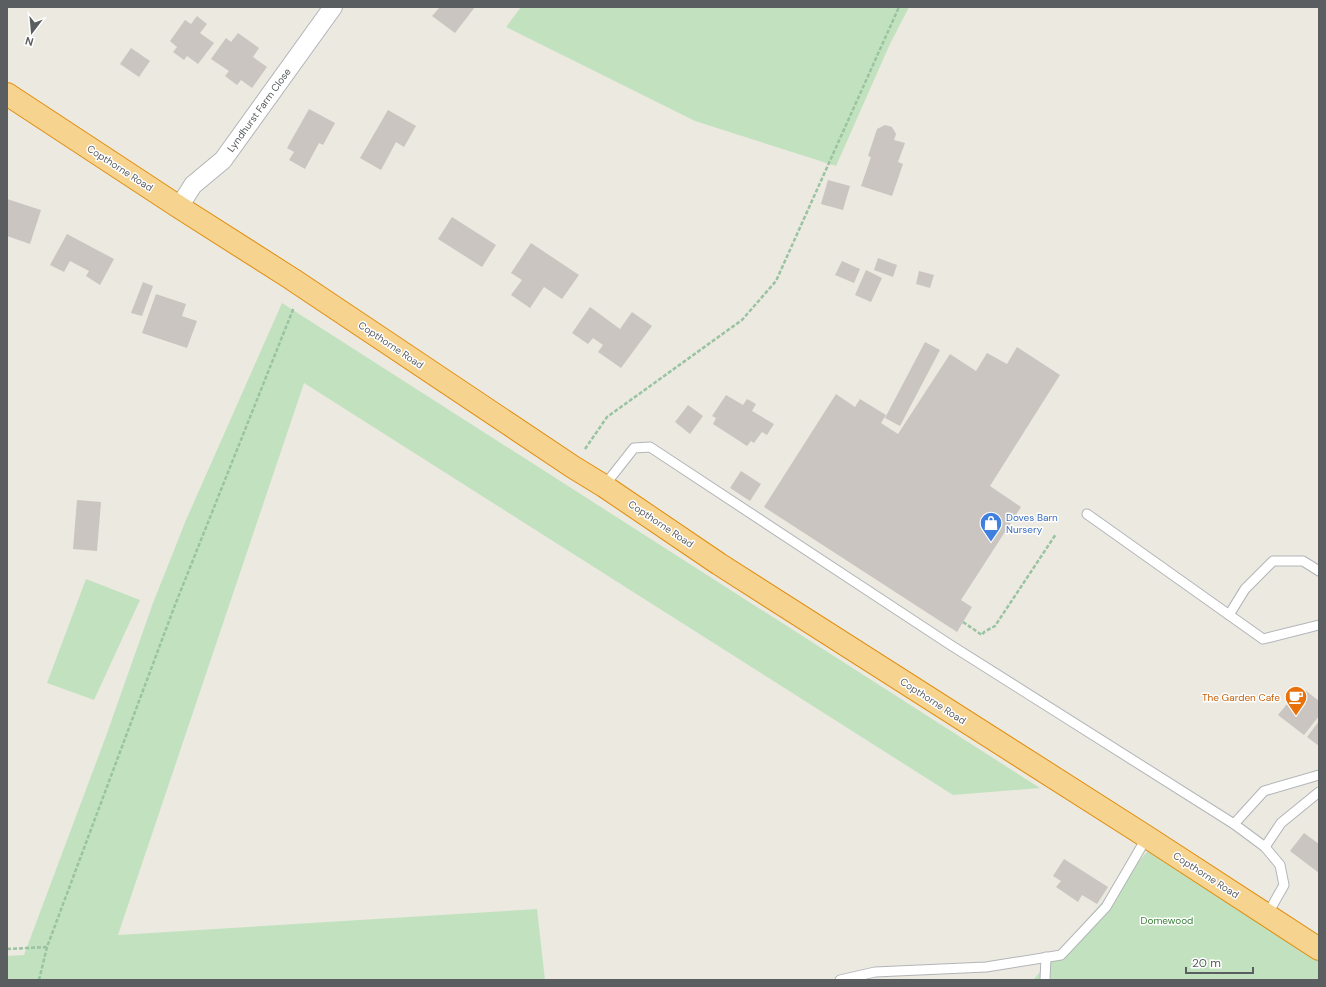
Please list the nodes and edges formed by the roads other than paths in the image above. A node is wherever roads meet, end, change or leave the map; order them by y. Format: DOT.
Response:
graph roads {
  1 [pos="333,7"];
  2 [pos="7,94"];
  3 [pos="179,207"];
  4 [pos="604,486"];
  5 [pos="1087,514"];
  6 [pos="1319,571"];
  7 [pos="1229,615"];
  8 [pos="1319,625"];
  9 [pos="1319,775"];
  10 [pos="1319,792"];
  11 [pos="1234,824"];
  12 [pos="1147,837"];
  13 [pos="1265,847"];
  14 [pos="1267,915"];
  15 [pos="1319,949"];
  16 [pos="1046,957"];
  17 [pos="840,980"];
  18 [pos="1045,980"];
  1 -- 3 [label="street, Lyndhurst Farm Close"];
  2 -- 3 [label="highway, Copthorne Road"];
  3 -- 4 [label="highway, Copthorne Road"];
  4 -- 11 [label="lane"];
  4 -- 12 [label="highway, Copthorne Road"];
  5 -- 7 [label="lane"];
  6 -- 7 [label="lane"];
  7 -- 8 [label="lane"];
  9 -- 11 [label="lane"];
  10 -- 13 [label="lane"];
  11 -- 13 [label="lane"];
  12 -- 14 [label="highway, Copthorne Road"];
  12 -- 16 [label="lane"];
  13 -- 14 [label="lane"];
  14 -- 15 [label="highway, Copthorne Road"];
  16 -- 17 [label="lane"];
  16 -- 18 [label="lane"];
}
